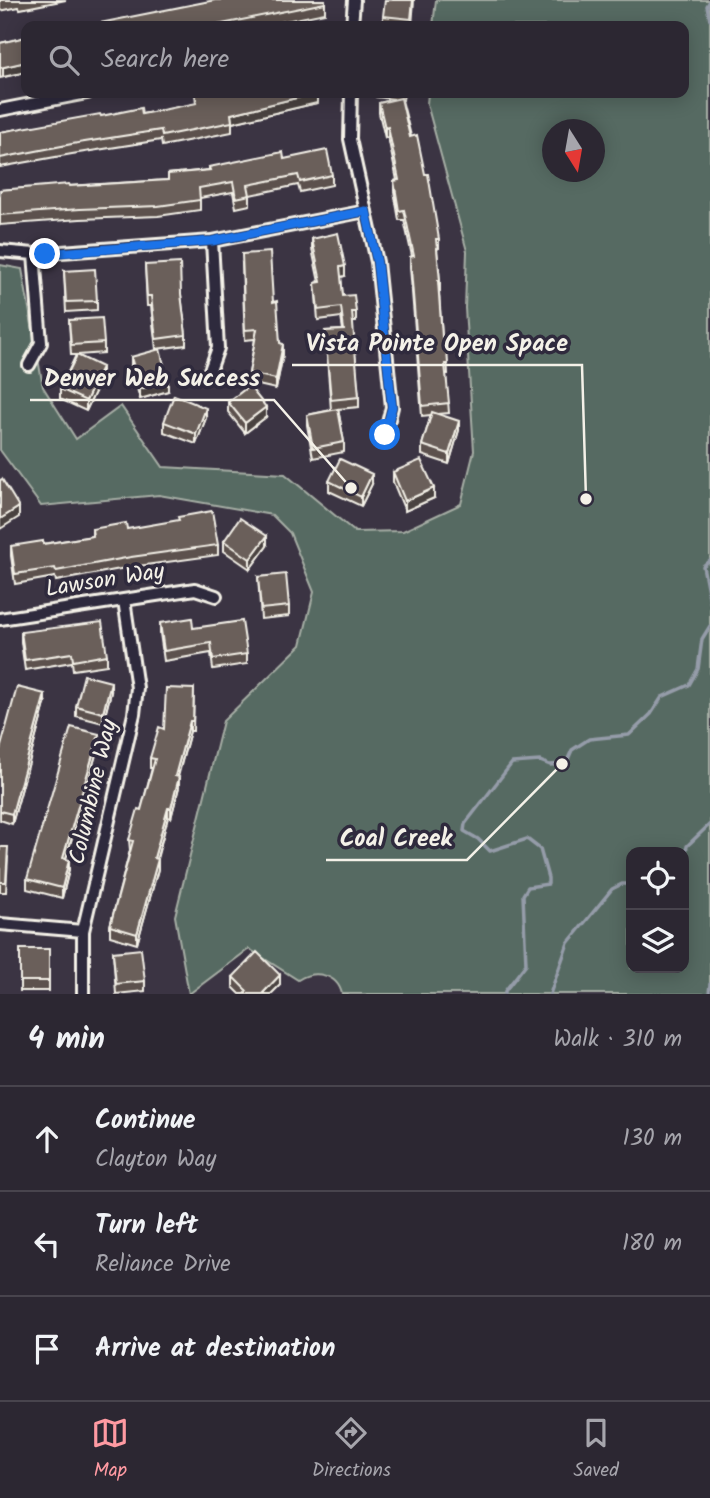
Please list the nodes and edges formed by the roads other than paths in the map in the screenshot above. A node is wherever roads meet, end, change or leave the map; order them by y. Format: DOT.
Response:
graph roads {
  1 [pos="354,0"];
  2 [pos="352,21"];
  3 [pos="61,98"];
  4 [pos="351,98"];
  5 [pos="0,110"];
  6 [pos="366,211"];
  7 [pos="212,241"];
  8 [pos="0,250"];
  9 [pos="34,254"];
  10 [pos="29,365"];
  11 [pos="209,373"];
  12 [pos="385,435"];
  13 [pos="216,596"];
  14 [pos="124,600"];
  15 [pos="0,619"];
  16 [pos="0,925"];
  17 [pos="83,931"];
  18 [pos="83,994"];
  1 -- 2 [label="street"];
  3 -- 5 [label="street"];
  4 -- 6 [label="street"];
  6 -- 7 [label="street"];
  6 -- 12 [label="street"];
  7 -- 9 [label="street"];
  7 -- 11 [label="street"];
  8 -- 9 [label="street"];
  9 -- 10 [label="street"];
  13 -- 14 [label="street, Lawson Way"];
  14 -- 15 [label="street, Lawson Way"];
  14 -- 17 [label="street, Columbine Way"];
  16 -- 17 [label="street"];
  17 -- 18 [label="street, Columbine Way"];
}
